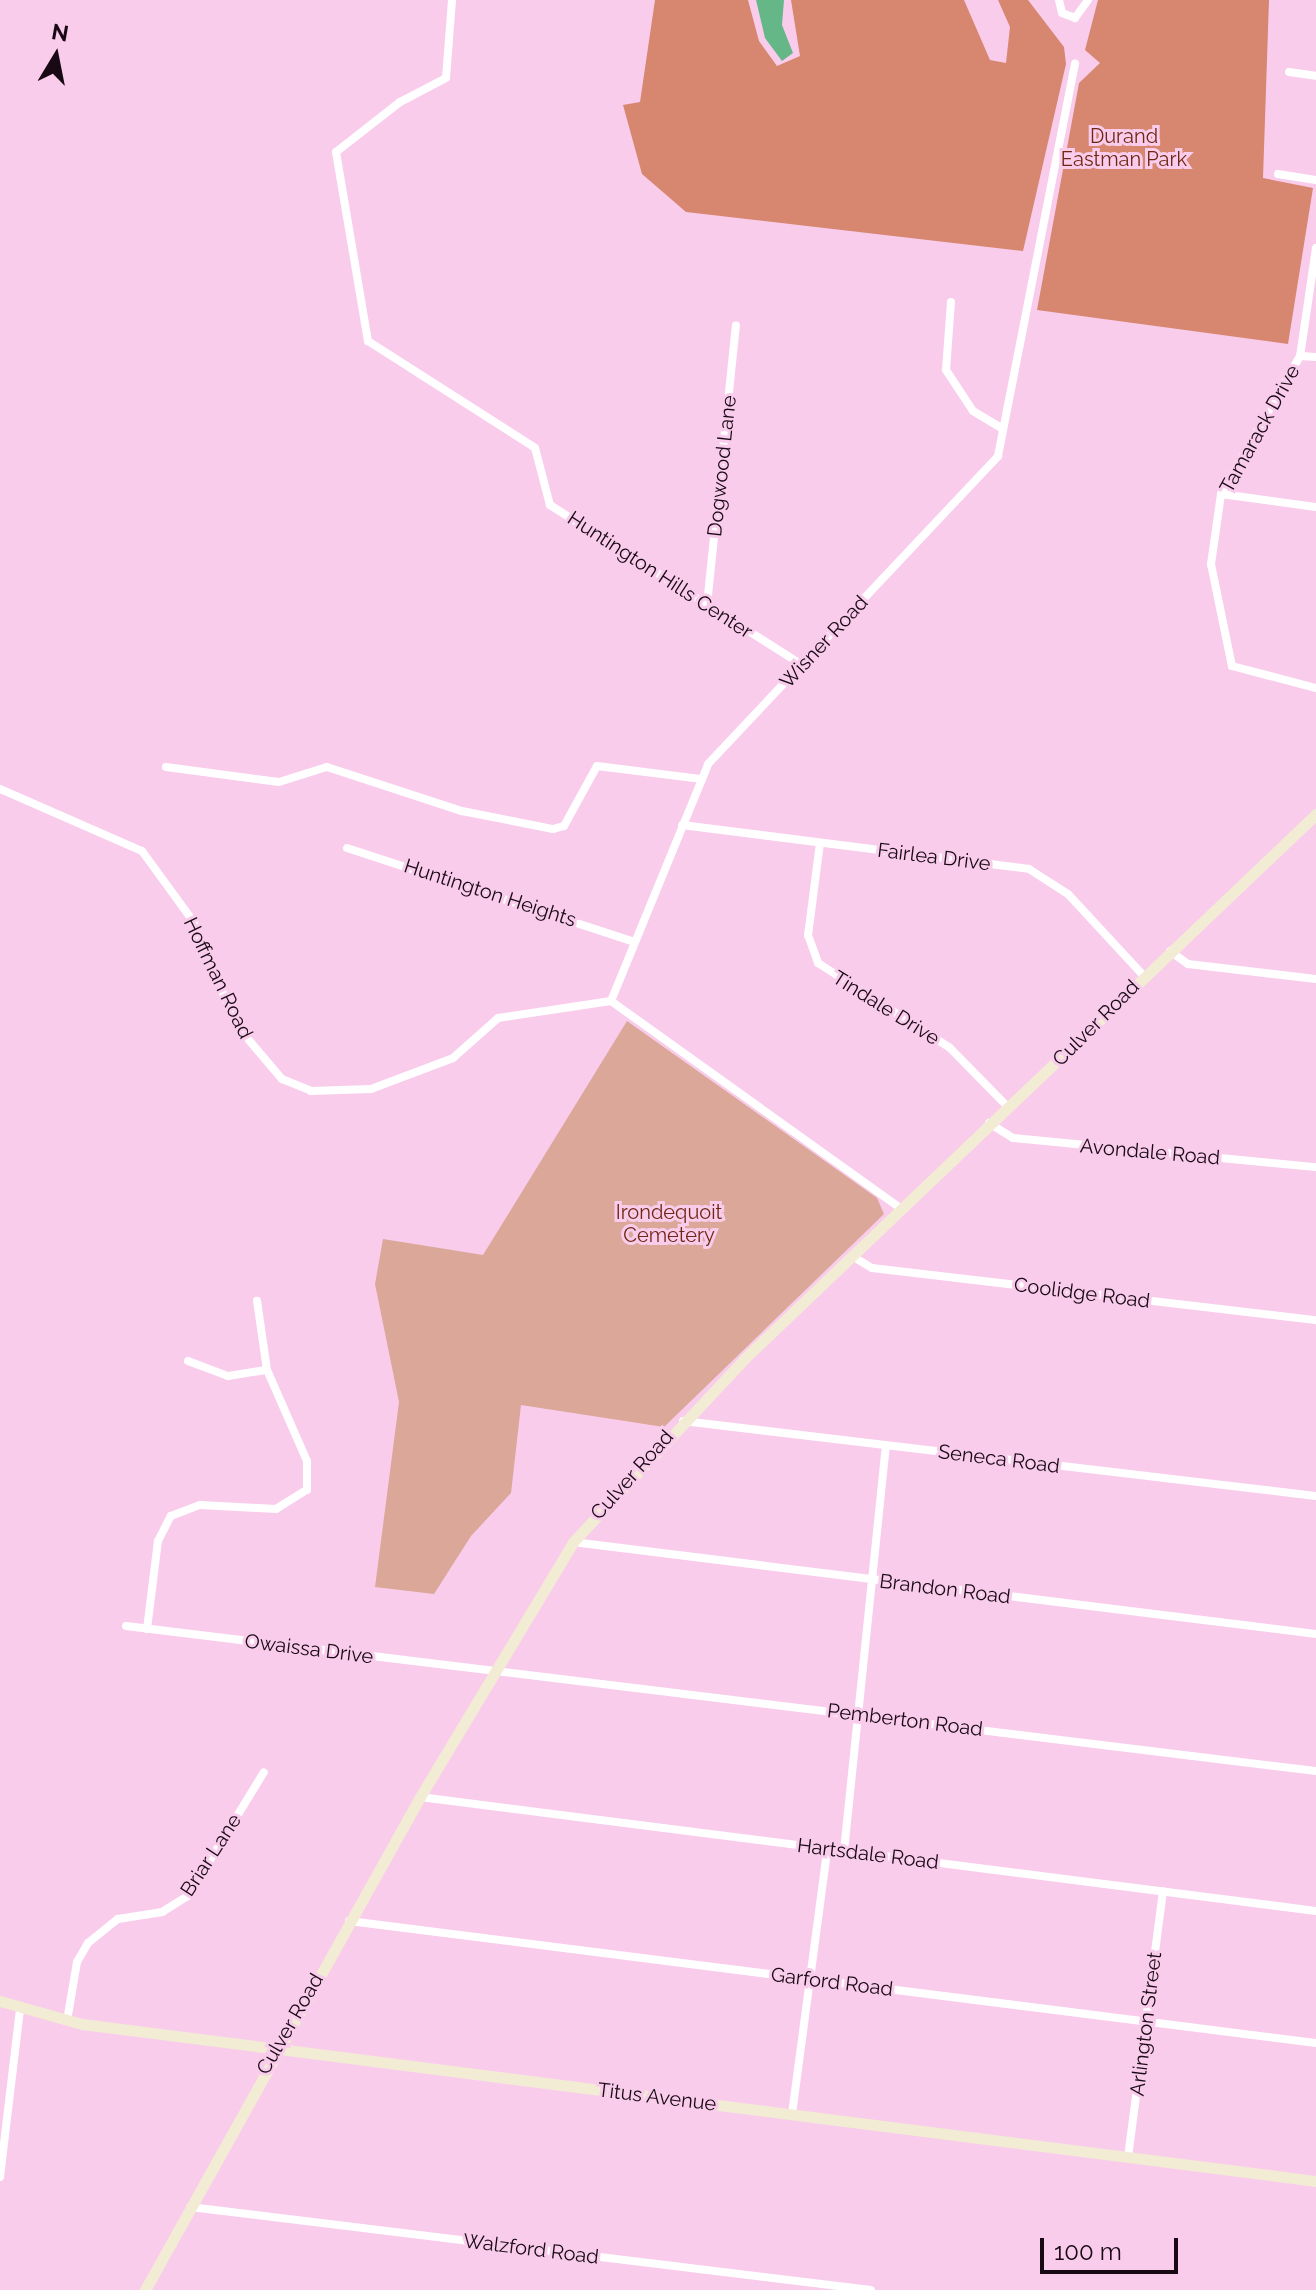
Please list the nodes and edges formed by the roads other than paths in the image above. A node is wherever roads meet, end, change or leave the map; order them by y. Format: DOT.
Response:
graph roads {
  1 [pos="452,0"];
  2 [pos="1059,0"];
  3 [pos="1088,0"];
  4 [pos="1075,63"];
  5 [pos="1289,72"];
  6 [pos="1316,76"];
  7 [pos="1278,174"];
  8 [pos="1316,180"];
  9 [pos="1316,248"];
  10 [pos="951,302"];
  11 [pos="736,326"];
  12 [pos="1300,356"];
  13 [pos="1316,357"];
  14 [pos="1003,429"];
  15 [pos="1221,494"];
  16 [pos="1316,507"];
  17 [pos="707,605"];
  18 [pos="802,665"];
  19 [pos="1316,688"];
  20 [pos="166,767"];
  21 [pos="702,779"];
  22 [pos="0,789"];
  23 [pos="1315,817"];
  24 [pos="682,825"];
  25 [pos="820,843"];
  26 [pos="347,848"];
  27 [pos="631,941"];
  28 [pos="1170,951"];
  29 [pos="1144,976"];
  30 [pos="1316,979"];
  31 [pos="611,1001"];
  32 [pos="1007,1106"];
  33 [pos="989,1123"];
  34 [pos="1316,1167"];
  35 [pos="901,1209"];
  36 [pos="852,1256"];
  37 [pos="257,1301"];
  38 [pos="1316,1320"];
  39 [pos="188,1361"];
  40 [pos="267,1370"];
  41 [pos="682,1421"];
  42 [pos="886,1446"];
  43 [pos="1316,1496"];
  44 [pos="573,1542"];
  45 [pos="873,1580"];
  46 [pos="126,1626"];
  47 [pos="147,1629"];
  48 [pos="1316,1634"];
  49 [pos="493,1672"];
  50 [pos="859,1714"];
  51 [pos="1316,1771"];
  52 [pos="264,1772"];
  53 [pos="420,1797"];
  54 [pos="827,1850"];
  55 [pos="844,1851"];
  56 [pos="1163,1891"];
  57 [pos="1316,1911"];
  58 [pos="349,1921"];
  59 [pos="810,1979"];
  60 [pos="0,2001"];
  61 [pos="20,2010"];
  62 [pos="67,2021"];
  63 [pos="1147,2022"];
  64 [pos="1316,2043"];
  65 [pos="276,2048"];
  66 [pos="792,2114"];
  67 [pos="1128,2157"];
  68 [pos="0,2177"];
  69 [pos="1316,2181"];
  70 [pos="190,2207"];
  71 [pos="145,2290"];
  72 [pos="871,2290"];
  1 -- 17 [label="street, Huntington Hills Center"];
  2 -- 3 [label="street"];
  4 -- 14 [label="street, Wisner Road"];
  5 -- 6 [label="street"];
  7 -- 8 [label="street"];
  9 -- 12 [label="street, Tamarack Drive"];
  10 -- 14 [label="street"];
  11 -- 17 [label="street, Dogwood Lane"];
  12 -- 13 [label="street"];
  12 -- 15 [label="street, Tamarack Drive"];
  14 -- 18 [label="street, Wisner Road"];
  15 -- 16 [label="street"];
  15 -- 19 [label="street, Tamarack Drive"];
  17 -- 18 [label="street, Huntington Hills Center"];
  18 -- 21 [label="street, Wisner Road"];
  20 -- 21 [label="street"];
  21 -- 24 [label="street, Wisner Road"];
  22 -- 31 [label="street, Hoffman Road"];
  23 -- 28 [label="main road, Culver Road"];
  24 -- 25 [label="street, Fairlea Drive"];
  24 -- 27 [label="street, Wisner Road"];
  25 -- 29 [label="street, Fairlea Drive"];
  25 -- 32 [label="street, Tindale Drive"];
  26 -- 27 [label="street, Huntington Heights"];
  27 -- 31 [label="street, Wisner Road"];
  28 -- 29 [label="main road, Culver Road"];
  28 -- 30 [label="street"];
  29 -- 32 [label="main road, Culver Road"];
  31 -- 35 [label="street"];
  32 -- 33 [label="main road, Culver Road"];
  33 -- 34 [label="street, Avondale Road"];
  33 -- 35 [label="main road, Culver Road"];
  35 -- 36 [label="main road, Culver Road"];
  36 -- 38 [label="street, Coolidge Road"];
  36 -- 41 [label="main road, Culver Road"];
  37 -- 40 [label="street"];
  39 -- 40 [label="street"];
  40 -- 47 [label="street"];
  41 -- 42 [label="street, Seneca Road"];
  41 -- 44 [label="main road, Culver Road"];
  42 -- 43 [label="street, Seneca Road"];
  42 -- 45 [label="street"];
  44 -- 45 [label="street, Brandon Road"];
  44 -- 49 [label="main road, Culver Road"];
  45 -- 48 [label="street, Brandon Road"];
  45 -- 50 [label="street"];
  46 -- 47 [label="street, Owaissa Drive"];
  47 -- 49 [label="street, Owaissa Drive"];
  49 -- 50 [label="street, Pemberton Road"];
  49 -- 53 [label="main road, Culver Road"];
  50 -- 51 [label="street, Pemberton Road"];
  50 -- 55 [label="street"];
  52 -- 62 [label="street, Briar Lane"];
  53 -- 54 [label="street, Hartsdale Road"];
  53 -- 58 [label="main road, Culver Road"];
  54 -- 55 [label="street, Hartsdale Road"];
  54 -- 59 [label="street"];
  55 -- 56 [label="street, Hartsdale Road"];
  56 -- 57 [label="street, Hartsdale Road"];
  56 -- 63 [label="street, Arlington Street"];
  58 -- 59 [label="street, Garford Road"];
  58 -- 65 [label="main road, Culver Road"];
  59 -- 63 [label="street, Garford Road"];
  59 -- 66 [label="street"];
  60 -- 61 [label="main road, Titus Avenue"];
  61 -- 62 [label="main road, Titus Avenue"];
  61 -- 68 [label="street"];
  62 -- 65 [label="main road, Titus Avenue"];
  63 -- 64 [label="street, Garford Road"];
  63 -- 67 [label="street, Arlington Street"];
  65 -- 66 [label="main road, Titus Avenue"];
  65 -- 70 [label="main road, Culver Road"];
  66 -- 67 [label="main road, Titus Avenue"];
  67 -- 69 [label="main road, Titus Avenue"];
  70 -- 71 [label="main road, Culver Road"];
  70 -- 72 [label="street, Walzford Road"];
}
